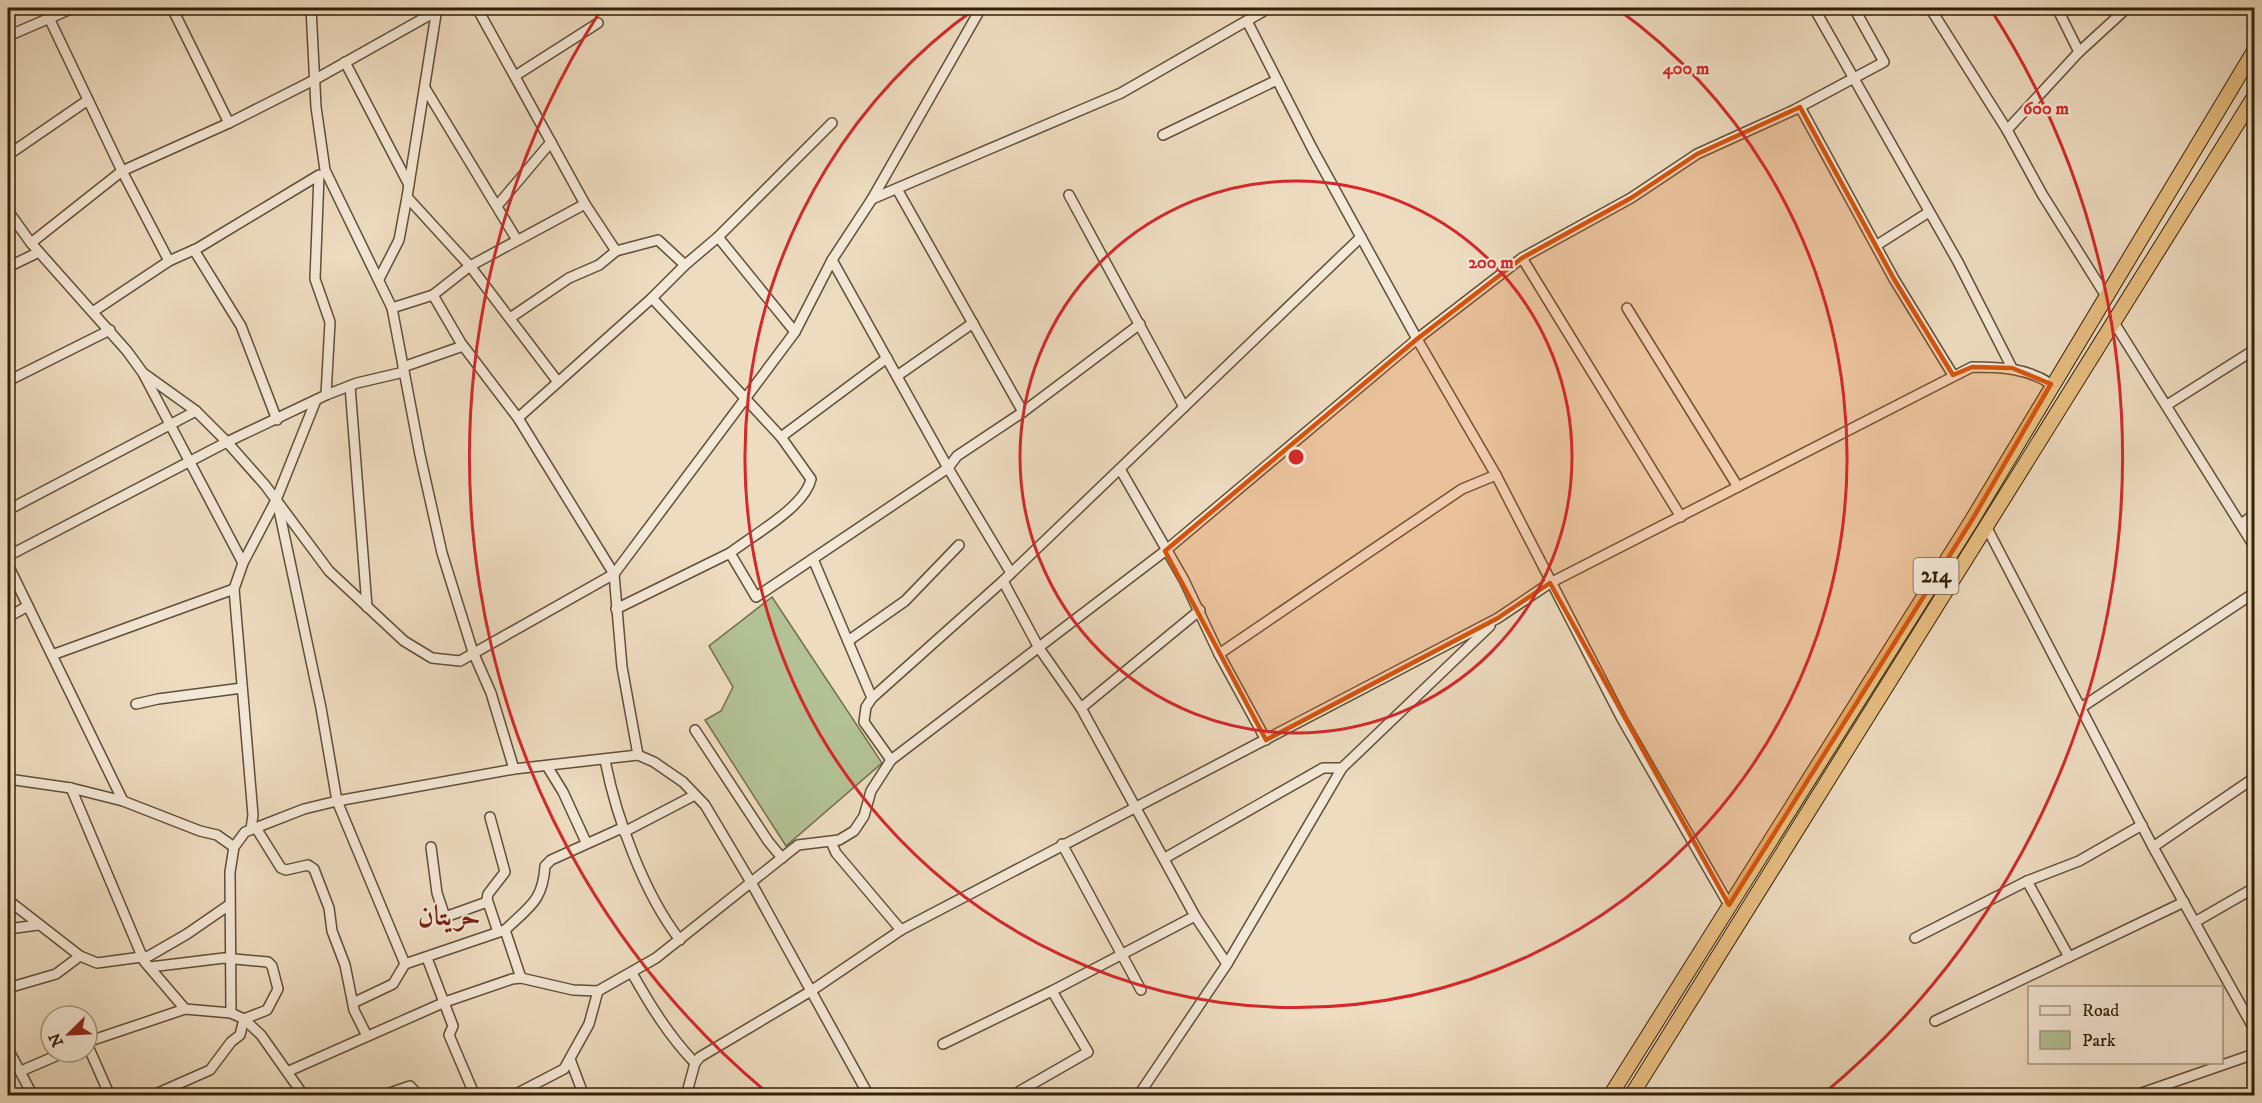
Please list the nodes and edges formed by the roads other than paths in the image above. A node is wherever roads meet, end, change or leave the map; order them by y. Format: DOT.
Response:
graph roads {
  1 [pos="73,8"];
  2 [pos="172,8"];
  3 [pos="311,8"];
  4 [pos="438,8"];
  5 [pos="477,8"];
  6 [pos="981,8"];
  7 [pos="1269,8"];
  8 [pos="1814,8"];
  9 [pos="1854,8"];
  10 [pos="1930,8"];
  11 [pos="2057,8"];
  12 [pos="2127,8"];
  13 [pos="49,18"];
  14 [pos="1247,21"];
  15 [pos="598,22"];
  16 [pos="8,36"];
  17 [pos="2254,51"];
  18 [pos="2079,52"];
  19 [pos="345,62"];
  20 [pos="515,76"];
  21 [pos="1854,79"];
  22 [pos="315,80"];
  23 [pos="1277,80"];
  24 [pos="425,88"];
  25 [pos="2254,97"];
  26 [pos="88,100"];
  27 [pos="1800,107"];
  28 [pos="230,123"];
  29 [pos="831,123"];
  30 [pos="2007,130"];
  31 [pos="1163,135"];
  32 [pos="551,142"];
  33 [pos="8,155"];
  34 [pos="122,171"];
  35 [pos="322,173"];
  36 [pos="409,185"];
  37 [pos="897,189"];
  38 [pos="1069,195"];
  39 [pos="407,197"];
  40 [pos="872,199"];
  41 [pos="585,204"];
  42 [pos="497,206"];
  43 [pos="8,211"];
  44 [pos="1929,212"];
  45 [pos="718,237"];
  46 [pos="1361,237"];
  47 [pos="518,240"];
  48 [pos="31,243"];
  49 [pos="1877,245"];
  50 [pos="194,250"];
  51 [pos="616,251"];
  52 [pos="39,252"];
  53 [pos="1522,258"];
  54 [pos="832,260"];
  55 [pos="169,261"];
  56 [pos="685,265"];
  57 [pos="470,266"];
  58 [pos="8,267"];
  59 [pos="379,279"];
  60 [pos="432,295"];
  61 [pos="2106,296"];
  62 [pos="652,298"];
  63 [pos="392,308"];
  64 [pos="1627,308"];
  65 [pos="94,311"];
  66 [pos="510,318"];
  67 [pos="2113,321"];
  68 [pos="973,323"];
  69 [pos="1140,324"];
  70 [pos="110,330"];
  71 [pos="795,332"];
  72 [pos="1417,339"];
  73 [pos="463,346"];
  74 [pos="2254,350"];
  75 [pos="887,358"];
  76 [pos="2012,368"];
  77 [pos="404,370"];
  78 [pos="2060,371"];
  79 [pos="143,373"];
  80 [pos="1953,375"];
  81 [pos="897,376"];
  82 [pos="8,381"];
  83 [pos="2077,381"];
  84 [pos="558,382"];
  85 [pos="2051,384"];
  86 [pos="350,386"];
  87 [pos="326,396"];
  88 [pos="316,400"];
  89 [pos="2042,400"];
  90 [pos="746,401"];
  91 [pos="2167,405"];
  92 [pos="1184,407"];
  93 [pos="196,411"];
  94 [pos="2059,411"];
  95 [pos="1023,412"];
  96 [pos="518,418"];
  97 [pos="277,420"];
  98 [pos="171,424"];
  99 [pos="781,437"];
  100 [pos="227,442"];
  101 [pos="190,461"];
  102 [pos="948,468"];
  103 [pos="1120,469"];
  104 [pos="1496,475"];
  105 [pos="1738,487"];
  106 [pos="276,500"];
  107 [pos="8,510"];
  108 [pos="2254,515"];
  109 [pos="1681,517"];
  110 [pos="2241,524"];
  111 [pos="1987,528"];
  112 [pos="959,545"];
  113 [pos="2254,546"];
  114 [pos="1165,551"];
  115 [pos="730,553"];
  116 [pos="8,556"];
  117 [pos="813,559"];
  118 [pos="243,563"];
  119 [pos="8,565"];
  120 [pos="1011,573"];
  121 [pos="614,574"];
  122 [pos="1003,580"];
  123 [pos="1550,583"];
  124 [pos="234,589"];
  125 [pos="2254,593"];
  126 [pos="28,606"];
  127 [pos="367,607"];
  128 [pos="616,609"];
  129 [pos="1200,610"];
  130 [pos="8,617"];
  131 [pos="1498,618"];
  132 [pos="848,641"];
  133 [pos="1038,648"];
  134 [pos="473,652"];
  135 [pos="1218,654"];
  136 [pos="52,655"];
  137 [pos="242,688"];
  138 [pos="872,698"];
  139 [pos="136,704"];
  140 [pos="2082,707"];
  141 [pos="1081,708"];
  142 [pos="694,730"];
  143 [pos="1266,740"];
  144 [pos="638,755"];
  145 [pos="605,760"];
  146 [pos="891,760"];
  147 [pos="547,766"];
  148 [pos="1342,768"];
  149 [pos="514,770"];
  150 [pos="8,778"];
  151 [pos="2254,778"];
  152 [pos="71,789"];
  153 [pos="695,795"];
  154 [pos="123,801"];
  155 [pos="337,801"];
  156 [pos="1135,806"];
  157 [pos="490,817"];
  158 [pos="2142,825"];
  159 [pos="254,828"];
  160 [pos="623,830"];
  161 [pos="586,842"];
  162 [pos="831,842"];
  163 [pos="1062,844"];
  164 [pos="234,847"];
  165 [pos="431,847"];
  166 [pos="2153,847"];
  167 [pos="782,858"];
  168 [pos="1165,858"];
  169 [pos="2027,881"];
  170 [pos="752,884"];
  171 [pos="2254,888"];
  172 [pos="8,900"];
  173 [pos="487,902"];
  174 [pos="2184,902"];
  175 [pos="230,905"];
  176 [pos="1729,905"];
  177 [pos="1195,916"];
  178 [pos="2195,922"];
  179 [pos="38,925"];
  180 [pos="8,929"];
  181 [pos="901,930"];
  182 [pos="501,931"];
  183 [pos="1916,938"];
  184 [pos="680,940"];
  185 [pos="1121,953"];
  186 [pos="80,956"];
  187 [pos="143,957"];
  188 [pos="2069,957"];
  189 [pos="231,958"];
  190 [pos="427,958"];
  191 [pos="405,964"];
  192 [pos="1227,964"];
  193 [pos="150,967"];
  194 [pos="632,973"];
  195 [pos="521,978"];
  196 [pos="8,988"];
  197 [pos="1141,990"];
  198 [pos="598,991"];
  199 [pos="811,991"];
  200 [pos="1052,991"];
  201 [pos="445,1002"];
  202 [pos="353,1003"];
  203 [pos="185,1009"];
  204 [pos="231,1013"];
  205 [pos="244,1019"];
  206 [pos="1935,1021"];
  207 [pos="2254,1029"];
  208 [pos="367,1036"];
  209 [pos="99,1039"];
  210 [pos="943,1044"];
  211 [pos="8,1049"];
  212 [pos="2254,1054"];
  213 [pos="570,1059"];
  214 [pos="39,1063"];
  215 [pos="696,1063"];
  216 [pos="96,1064"];
  217 [pos="21,1071"];
  218 [pos="289,1071"];
  219 [pos="1020,1091"];
  220 [pos="33,1095"];
  221 [pos="110,1095"];
  222 [pos="152,1095"];
  223 [pos="304,1095"];
  224 [pos="381,1095"];
  225 [pos="419,1095"];
  226 [pos="475,1095"];
  227 [pos="512,1095"];
  228 [pos="584,1095"];
  229 [pos="686,1095"];
  230 [pos="868,1095"];
  231 [pos="1138,1095"];
  232 [pos="1610,1095"];
  233 [pos="1631,1095"];
  234 [pos="2136,1095"];
  1 -- 13 [label="street"];
  2 -- 28 [label="street"];
  3 -- 22 [label="street"];
  4 -- 19 [label="street"];
  4 -- 24 [label="street"];
  5 -- 20 [label="street"];
  6 -- 40 [label="street"];
  7 -- 14 [label="street"];
  8 -- 21 [label="street"];
  9 -- 21 [label="street"];
  10 -- 30 [label="street"];
  11 -- 18 [label="street"];
  12 -- 18 [label="street"];
  13 -- 16 [label="street"];
  13 -- 26 [label="street"];
  14 -- 23 [label="street"];
  14 -- 37 [label="street"];
  15 -- 20 [label="street"];
  17 -- 61 [label="highway, 214"];
  18 -- 30 [label="street"];
  19 -- 22 [label="street"];
  19 -- 36 [label="street"];
  20 -- 32 [label="street"];
  21 -- 27 [label="street"];
  21 -- 44 [label="street"];
  22 -- 28 [label="street"];
  22 -- 35 [label="street"];
  23 -- 31 [label="street"];
  23 -- 46 [label="street"];
  24 -- 36 [label="street"];
  24 -- 42 [label="street"];
  25 -- 67 [label="highway, 214"];
  26 -- 33 [label="street"];
  26 -- 34 [label="street"];
  27 -- 49 [label="street"];
  27 -- 53 [label="street"];
  28 -- 34 [label="street"];
  29 -- 45 [label="street"];
  30 -- 61 [label="street"];
  32 -- 41 [label="street"];
  32 -- 42 [label="street"];
  34 -- 48 [label="street"];
  34 -- 55 [label="street"];
  35 -- 50 [label="street"];
  35 -- 59 [label="street"];
  35 -- 87 [label="street"];
  36 -- 39 [label="street"];
  37 -- 40 [label="street"];
  37 -- 68 [label="street"];
  38 -- 69 [label="street"];
  39 -- 57 [label="street"];
  39 -- 59 [label="street"];
  40 -- 54 [label="street"];
  41 -- 47 [label="street"];
  41 -- 51 [label="street"];
  42 -- 47 [label="street"];
  43 -- 48 [label="street"];
  44 -- 49 [label="street"];
  44 -- 76 [label="street"];
  45 -- 56 [label="street"];
  45 -- 71 [label="street"];
  46 -- 72 [label="street"];
  46 -- 92 [label="street"];
  47 -- 57 [label="street"];
  48 -- 52 [label="street"];
  49 -- 80 [label="street"];
  50 -- 55 [label="street"];
  50 -- 97 [label="street"];
  51 -- 56 [label="street"];
  51 -- 66 [label="street"];
  52 -- 58 [label="street"];
  52 -- 65 [label="street"];
  53 -- 72 [label="street"];
  53 -- 109 [label="street"];
  54 -- 71 [label="street"];
  54 -- 75 [label="street"];
  55 -- 65 [label="street"];
  56 -- 62 [label="street"];
  57 -- 60 [label="street"];
  57 -- 66 [label="street"];
  59 -- 63 [label="street"];
  60 -- 63 [label="street"];
  60 -- 73 [label="street"];
  61 -- 78 [label="highway, 214"];
  62 -- 84 [label="street"];
  62 -- 90 [label="street"];
  63 -- 77 [label="street"];
  64 -- 105 [label="street"];
  65 -- 70 [label="street"];
  66 -- 84 [label="street"];
  67 -- 83 [label="highway, 214"];
  67 -- 91 [label="street"];
  68 -- 81 [label="street"];
  68 -- 95 [label="street"];
  69 -- 92 [label="street"];
  69 -- 95 [label="street"];
  70 -- 79 [label="street"];
  70 -- 82 [label="street"];
  71 -- 90 [label="street"];
  72 -- 104 [label="street"];
  72 -- 114 [label="street"];
  73 -- 77 [label="street"];
  73 -- 96 [label="street"];
  74 -- 91 [label="street"];
  75 -- 81 [label="street"];
  75 -- 99 [label="street"];
  76 -- 80 [label="street"];
  76 -- 85 [label="street"];
  77 -- 86 [label="street"];
  77 -- 134 [label="street"];
  78 -- 83 [label="highway"];
  78 -- 85 [label="highway, 214"];
  79 -- 93 [label="street"];
  79 -- 98 [label="street"];
  80 -- 105 [label="street"];
  81 -- 102 [label="street"];
  83 -- 94 [label="highway, 214"];
  84 -- 96 [label="street"];
  85 -- 89 [label="highway, 214"];
  86 -- 87 [label="street"];
  86 -- 127 [label="street"];
  87 -- 88 [label="street"];
  88 -- 97 [label="street"];
  88 -- 106 [label="street"];
  89 -- 94 [label="highway"];
  89 -- 176 [label="highway, 214"];
  90 -- 99 [label="street"];
  90 -- 121 [label="street"];
  91 -- 110 [label="street"];
  92 -- 103 [label="street"];
  93 -- 98 [label="street"];
  93 -- 100 [label="street"];
  94 -- 111 [label="highway, 214"];
  95 -- 102 [label="street"];
  96 -- 121 [label="street"];
  97 -- 100 [label="street"];
  98 -- 101 [label="street"];
  98 -- 107 [label="street"];
  99 -- 115 [label="street"];
  100 -- 101 [label="street"];
  100 -- 106 [label="street"];
  101 -- 116 [label="street"];
  101 -- 118 [label="street"];
  102 -- 117 [label="street"];
  102 -- 120 [label="street"];
  103 -- 114 [label="street"];
  103 -- 120 [label="street"];
  104 -- 123 [label="street"];
  104 -- 135 [label="street"];
  105 -- 109 [label="street"];
  106 -- 118 [label="street"];
  106 -- 127 [label="street"];
  106 -- 155 [label="street"];
  108 -- 110 [label="street"];
  109 -- 123 [label="street"];
  110 -- 113 [label="street"];
  111 -- 140 [label="street"];
  111 -- 233 [label="highway, 214"];
  112 -- 132 [label="street"];
  114 -- 129 [label="street"];
  114 -- 133 [label="street"];
  115 -- 117 [label="street"];
  115 -- 128 [label="street"];
  117 -- 132 [label="street"];
  118 -- 124 [label="street"];
  119 -- 126 [label="street"];
  120 -- 122 [label="street"];
  121 -- 128 [label="street"];
  121 -- 134 [label="street"];
  122 -- 133 [label="street"];
  122 -- 138 [label="street"];
  123 -- 131 [label="street"];
  123 -- 176 [label="street"];
  124 -- 136 [label="street"];
  124 -- 137 [label="street"];
  125 -- 140 [label="street"];
  126 -- 130 [label="street"];
  126 -- 136 [label="street"];
  127 -- 134 [label="street"];
  128 -- 144 [label="street"];
  129 -- 135 [label="street"];
  129 -- 141 [label="street"];
  131 -- 143 [label="street"];
  131 -- 148 [label="street"];
  132 -- 138 [label="street"];
  133 -- 141 [label="street"];
  133 -- 146 [label="street"];
  134 -- 149 [label="street"];
  135 -- 143 [label="street"];
  136 -- 154 [label="street"];
  137 -- 139 [label="street"];
  137 -- 159 [label="street"];
  138 -- 146 [label="street"];
  140 -- 158 [label="street"];
  141 -- 156 [label="street"];
  142 -- 167 [label="street"];
  143 -- 156 [label="street"];
  144 -- 145 [label="street"];
  144 -- 153 [label="street"];
  145 -- 147 [label="street"];
  145 -- 160 [label="street"];
  146 -- 162 [label="street"];
  147 -- 149 [label="street"];
  147 -- 161 [label="street"];
  148 -- 168 [label="street"];
  148 -- 192 [label="street"];
  149 -- 155 [label="street"];
  150 -- 152 [label="street"];
  151 -- 166 [label="street"];
  152 -- 154 [label="street"];
  152 -- 187 [label="street"];
  153 -- 160 [label="street"];
  153 -- 170 [label="street"];
  154 -- 164 [label="street"];
  155 -- 159 [label="street"];
  155 -- 191 [label="street"];
  156 -- 163 [label="street"];
  156 -- 168 [label="street"];
  157 -- 173 [label="street"];
  158 -- 166 [label="street"];
  158 -- 169 [label="street"];
  159 -- 164 [label="street"];
  159 -- 202 [label="street"];
  160 -- 161 [label="street"];
  160 -- 184 [label="street"];
  161 -- 182 [label="street"];
  162 -- 167 [label="street"];
  162 -- 181 [label="street"];
  163 -- 181 [label="street"];
  163 -- 185 [label="street"];
  164 -- 175 [label="street"];
  165 -- 173 [label="street"];
  166 -- 174 [label="street"];
  167 -- 170 [label="street"];
  168 -- 177 [label="street"];
  169 -- 183 [label="street"];
  169 -- 188 [label="street"];
  170 -- 184 [label="street"];
  170 -- 199 [label="street"];
  171 -- 178 [label="street"];
  172 -- 179 [label="street"];
  173 -- 182 [label="street"];
  174 -- 178 [label="street"];
  174 -- 188 [label="street"];
  175 -- 187 [label="street"];
  175 -- 189 [label="street"];
  176 -- 232 [label="highway, 214"];
  177 -- 185 [label="street"];
  177 -- 192 [label="street"];
  178 -- 207 [label="street"];
  179 -- 180 [label="street"];
  179 -- 186 [label="street"];
  181 -- 199 [label="street"];
  182 -- 190 [label="street"];
  182 -- 195 [label="street"];
  184 -- 194 [label="street"];
  185 -- 197 [label="street"];
  185 -- 200 [label="street"];
  186 -- 187 [label="street"];
  186 -- 196 [label="street"];
  187 -- 193 [label="street"];
  188 -- 206 [label="street"];
  189 -- 193 [label="street"];
  189 -- 204 [label="street"];
  189 -- 205 [label="street"];
  190 -- 191 [label="street"];
  190 -- 201 [label="street"];
  191 -- 202 [label="street"];
  192 -- 231 [label="street"];
  193 -- 203 [label="street"];
  194 -- 198 [label="street"];
  194 -- 215 [label="street"];
  195 -- 198 [label="street"];
  195 -- 201 [label="street"];
  198 -- 213 [label="street"];
  199 -- 215 [label="street"];
  199 -- 230 [label="street"];
  200 -- 210 [label="street"];
  200 -- 219 [label="street"];
  201 -- 208 [label="street"];
  201 -- 226 [label="street"];
  202 -- 208 [label="street"];
  203 -- 204 [label="street"];
  203 -- 209 [label="street"];
  204 -- 205 [label="street"];
  205 -- 218 [label="street"];
  205 -- 222 [label="street"];
  208 -- 218 [label="street"];
  211 -- 217 [label="street"];
  212 -- 234 [label="street"];
  213 -- 227 [label="street"];
  213 -- 228 [label="street"];
  214 -- 217 [label="street"];
  215 -- 229 [label="street"];
  216 -- 221 [label="street"];
  217 -- 220 [label="street"];
  218 -- 223 [label="street"];
  224 -- 225 [label="street"];
}
